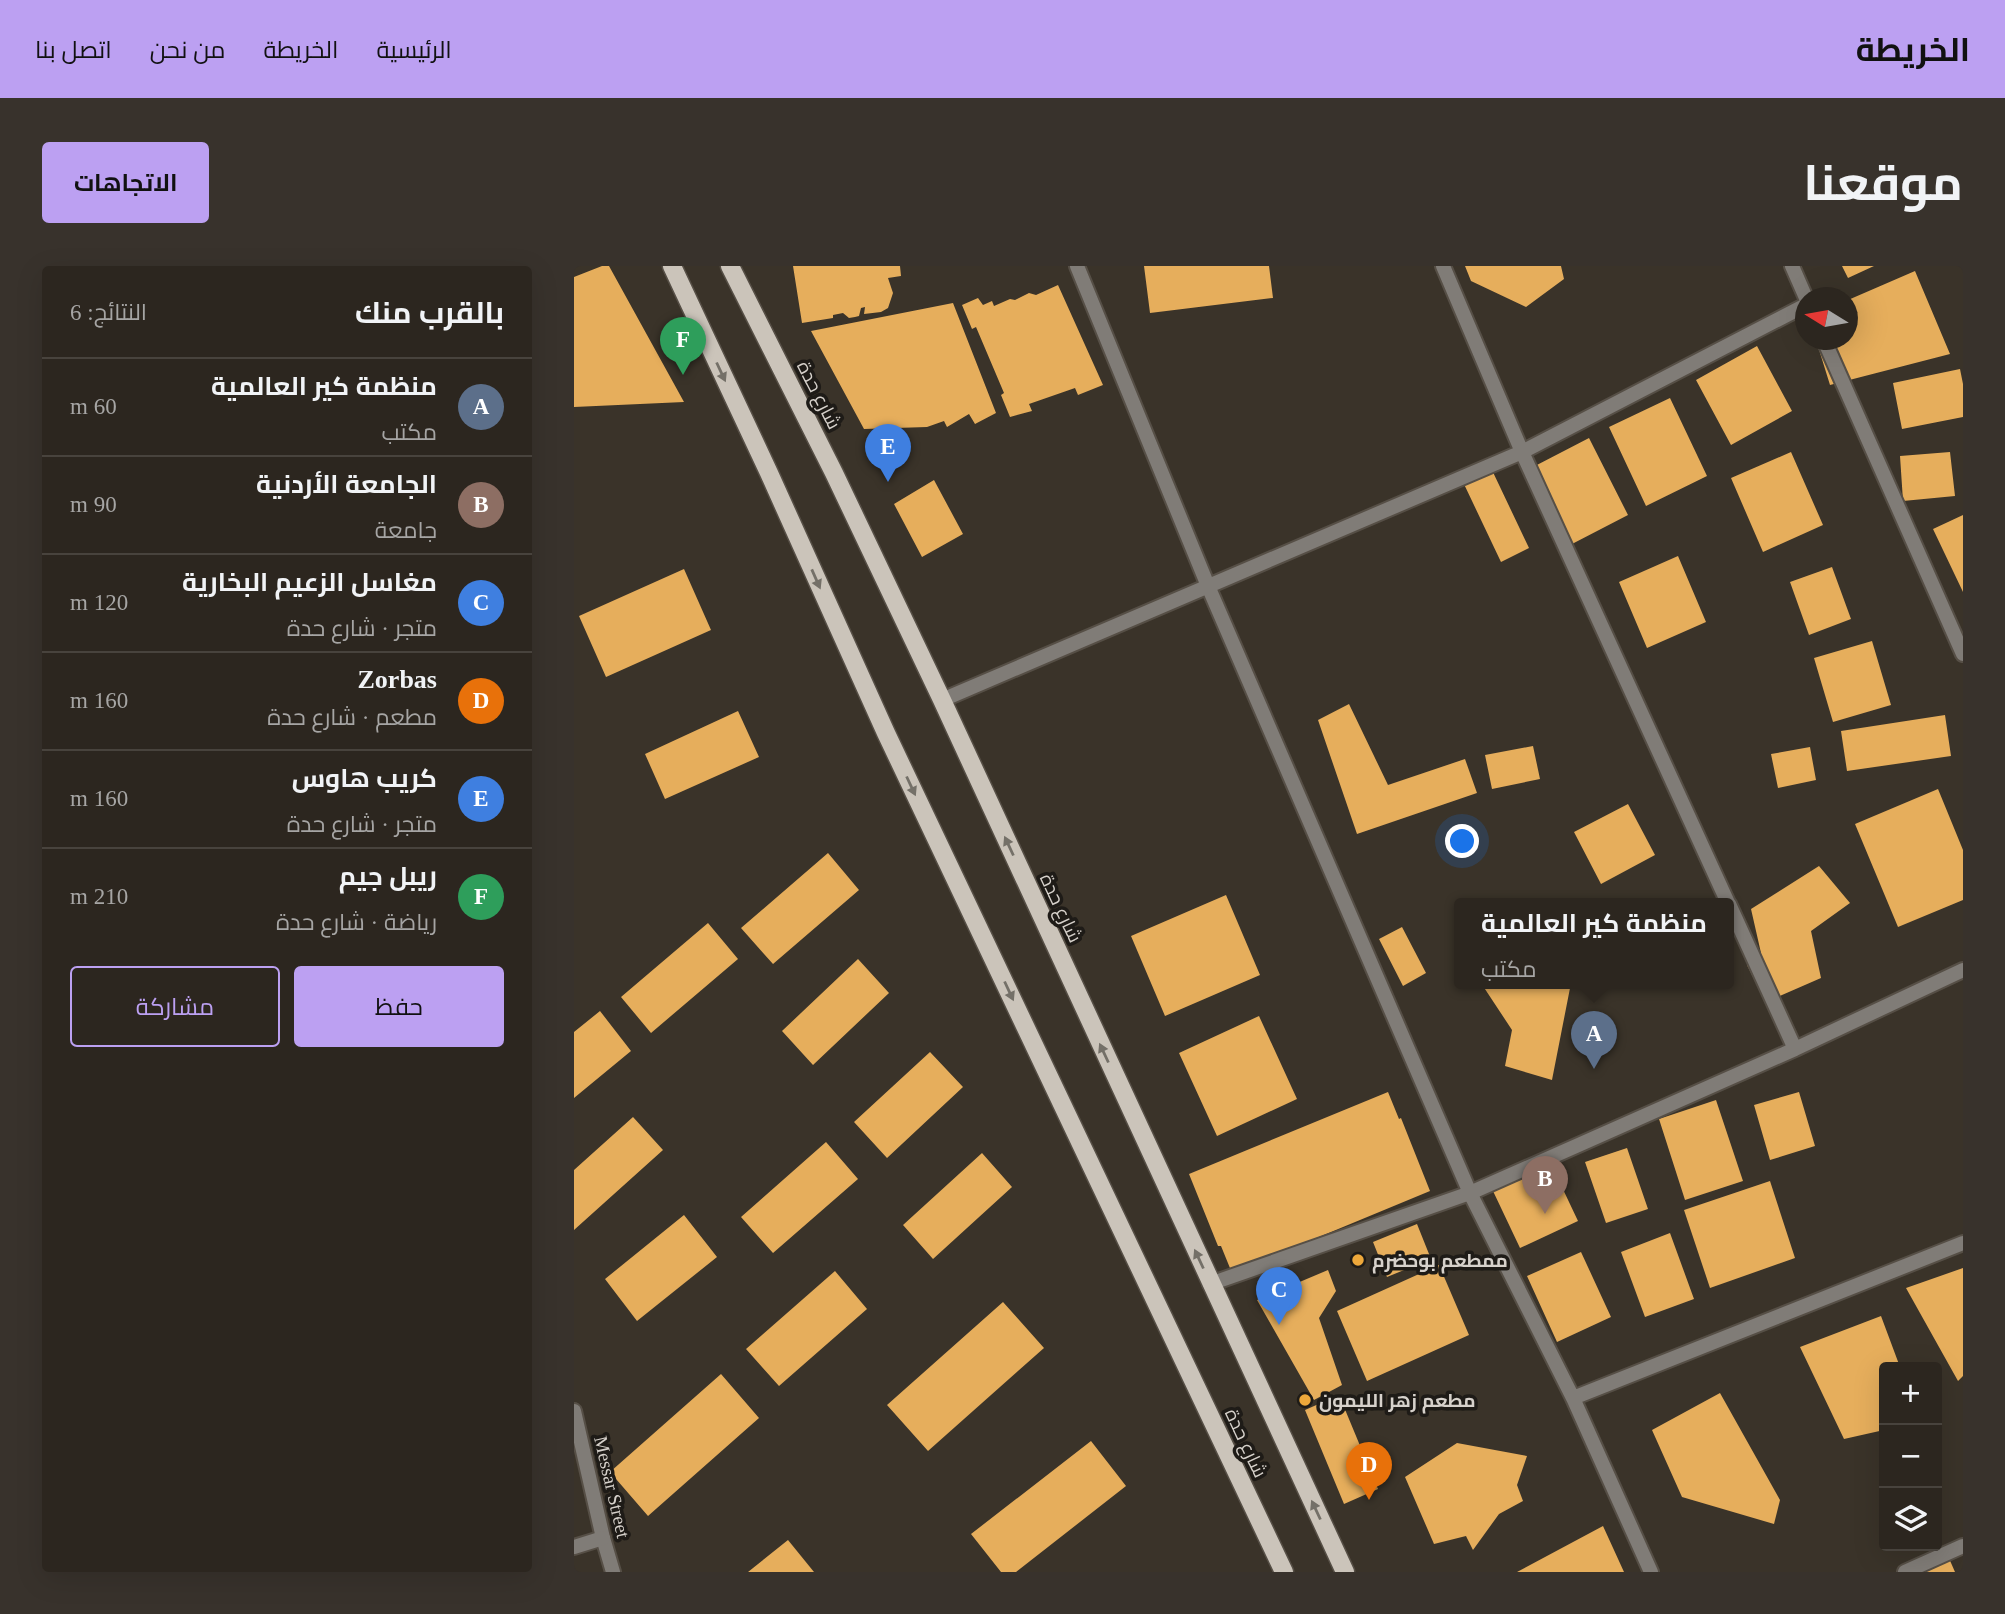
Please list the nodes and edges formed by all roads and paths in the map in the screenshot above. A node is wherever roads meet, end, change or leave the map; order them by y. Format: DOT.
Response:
graph roads {
  1 [pos="672,266"];
  2 [pos="730,266"];
  3 [pos="1077,266"];
  4 [pos="1443,266"];
  5 [pos="1792,266"];
  6 [pos="1801,287"];
  7 [pos="1795,310"];
  8 [pos="1829,350"];
  9 [pos="1522,452"];
  10 [pos="1208,586"];
  11 [pos="1963,653"];
  12 [pos="942,700"];
  13 [pos="1725,898"];
  14 [pos="1734,917"];
  15 [pos="1963,970"];
  16 [pos="1795,1049"];
  17 [pos="1470,1193"];
  18 [pos="1963,1243"];
  19 [pos="1210,1284"];
  20 [pos="1573,1398"];
  21 [pos="574,1411"];
  22 [pos="603,1538"];
  23 [pos="1963,1546"];
  24 [pos="574,1547"];
  25 [pos="613,1572"];
  26 [pos="1284,1572"];
  27 [pos="1345,1572"];
  28 [pos="1651,1572"];
  29 [pos="1905,1572"];
  1 -- 26 [label="main road, شارع حدة, one-way"];
  2 -- 12 [label="main road, شارع حدة"];
  3 -- 10 [label="street"];
  4 -- 9 [label="street"];
  5 -- 6 [label="street"];
  7 -- 9 [label="street"];
  8 -- 11 [label="street"];
  9 -- 10 [label="street"];
  9 -- 13 [label="street"];
  10 -- 12 [label="street"];
  10 -- 17 [label="street"];
  19 -- 12 [label="main road, شارع حدة, one-way"];
  14 -- 16 [label="street"];
  15 -- 16 [label="street"];
  16 -- 17 [label="street"];
  17 -- 19 [label="street"];
  17 -- 20 [label="street"];
  18 -- 20 [label="street"];
  27 -- 19 [label="main road, شارع حدة, one-way"];
  20 -- 28 [label="street"];
  21 -- 22 [label="street, Messar Street"];
  22 -- 24 [label="street"];
  22 -- 25 [label="street, Messar Street"];
  23 -- 29 [label="street"];
}
